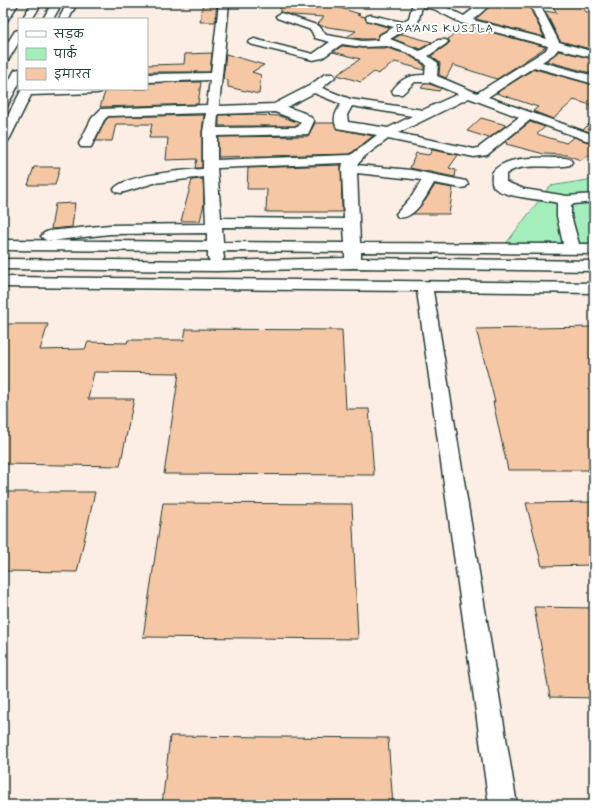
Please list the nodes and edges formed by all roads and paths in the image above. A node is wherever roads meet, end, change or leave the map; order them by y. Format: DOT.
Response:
graph roads {
  1 [pos="14,3"];
  2 [pos="37,3"];
  3 [pos="57,3"];
  4 [pos="72,3"];
  5 [pos="224,3"];
  6 [pos="418,3"];
  7 [pos="487,3"];
  8 [pos="534,3"];
  9 [pos="281,16"];
  10 [pos="28,18"];
  11 [pos="49,18"];
  12 [pos="64,18"];
  13 [pos="371,18"];
  14 [pos="3,19"];
  15 [pos="465,21"];
  16 [pos="403,26"];
  17 [pos="366,32"];
  18 [pos="18,35"];
  19 [pos="385,40"];
  20 [pos="339,41"];
  21 [pos="254,42"];
  22 [pos="442,42"];
  23 [pos="555,45"];
  24 [pos="594,54"];
  25 [pos="419,56"];
  26 [pos="3,60"];
  27 [pos="532,63"];
  28 [pos="18,75"];
  29 [pos="216,76"];
  30 [pos="329,77"];
  31 [pos="148,78"];
  32 [pos="431,78"];
  33 [pos="594,80"];
  34 [pos="313,89"];
  35 [pos="27,90"];
  36 [pos="398,91"];
  37 [pos="474,96"];
  38 [pos="348,102"];
  39 [pos="3,103"];
  40 [pos="276,108"];
  41 [pos="214,110"];
  42 [pos="425,114"];
  43 [pos="529,115"];
  44 [pos="210,132"];
  45 [pos="389,134"];
  46 [pos="3,138"];
  47 [pos="594,139"];
  48 [pos="86,144"];
  49 [pos="565,162"];
  50 [pos="351,164"];
  51 [pos="210,168"];
  52 [pos="430,178"];
  53 [pos="461,184"];
  54 [pos="121,189"];
  55 [pos="594,198"];
  56 [pos="566,201"];
  57 [pos="403,214"];
  58 [pos="352,224"];
  59 [pos="214,225"];
  60 [pos="4,245"];
  61 [pos="216,246"];
  62 [pos="572,249"];
  63 [pos="594,249"];
  64 [pos="353,256"];
  65 [pos="3,264"];
  66 [pos="443,264"];
  67 [pos="217,266"];
  68 [pos="594,266"];
  69 [pos="3,282"];
  70 [pos="424,286"];
  71 [pos="448,286"];
  72 [pos="594,288"];
  73 [pos="503,805"];
  1 -- 14 [label="street"];
  2 -- 10 [label="street"];
  3 -- 11 [label="street"];
  4 -- 12 [label="street"];
  5 -- 29 [label="street"];
  6 -- 15 [label="street"];
  6 -- 16 [label="street"];
  7 -- 15 [label="street"];
  8 -- 23 [label="street"];
  9 -- 20 [label="street"];
  13 -- 16 [label="street"];
  15 -- 23 [label="street"];
  16 -- 19 [label="street"];
  17 -- 19 [label="street"];
  18 -- 26 [label="street"];
  19 -- 20 [label="street"];
  19 -- 25 [label="street"];
  20 -- 21 [label="street"];
  22 -- 25 [label="street"];
  23 -- 24 [label="street"];
  23 -- 27 [label="street"];
  25 -- 32 [label="street"];
  27 -- 33 [label="street"];
  27 -- 37 [label="street"];
  28 -- 39 [label="street"];
  29 -- 31 [label="street"];
  29 -- 41 [label="street"];
  30 -- 34 [label="street"];
  32 -- 36 [label="street"];
  32 -- 37 [label="street"];
  34 -- 38 [label="street"];
  34 -- 40 [label="street"];
  35 -- 46 [label="street"];
  37 -- 42 [label="street"];
  37 -- 43 [label="street"];
  38 -- 42 [label="street"];
  38 -- 45 [label="street"];
  40 -- 41 [label="street"];
  40 -- 44 [label="street"];
  41 -- 44 [label="street"];
  41 -- 48 [label="street"];
  42 -- 45 [label="street"];
  43 -- 45 [label="street"];
  43 -- 47 [label="street"];
  44 -- 51 [label="street"];
  45 -- 50 [label="street"];
  49 -- 56 [label="street"];
  50 -- 51 [label="street"];
  50 -- 52 [label="street"];
  50 -- 58 [label="street"];
  51 -- 54 [label="street"];
  51 -- 59 [label="street"];
  52 -- 53 [label="street"];
  52 -- 57 [label="street"];
  55 -- 56 [label="street"];
  56 -- 62 [label="street"];
  58 -- 59 [label="street"];
  58 -- 64 [label="street"];
  59 -- 60 [label="street"];
  59 -- 61 [label="street"];
  60 -- 61 [label="street"];
  61 -- 64 [label="street"];
  61 -- 67 [label="street"];
  62 -- 63 [label="street"];
  62 -- 64 [label="street"];
  64 -- 66 [label="street"];
  64 -- 67 [label="street"];
  65 -- 67 [label="street"];
  66 -- 68 [label="street"];
  66 -- 71 [label="street"];
  69 -- 70 [label="street"];
  70 -- 71 [label="street"];
  70 -- 73 [label="street"];
  71 -- 72 [label="street"];
}
